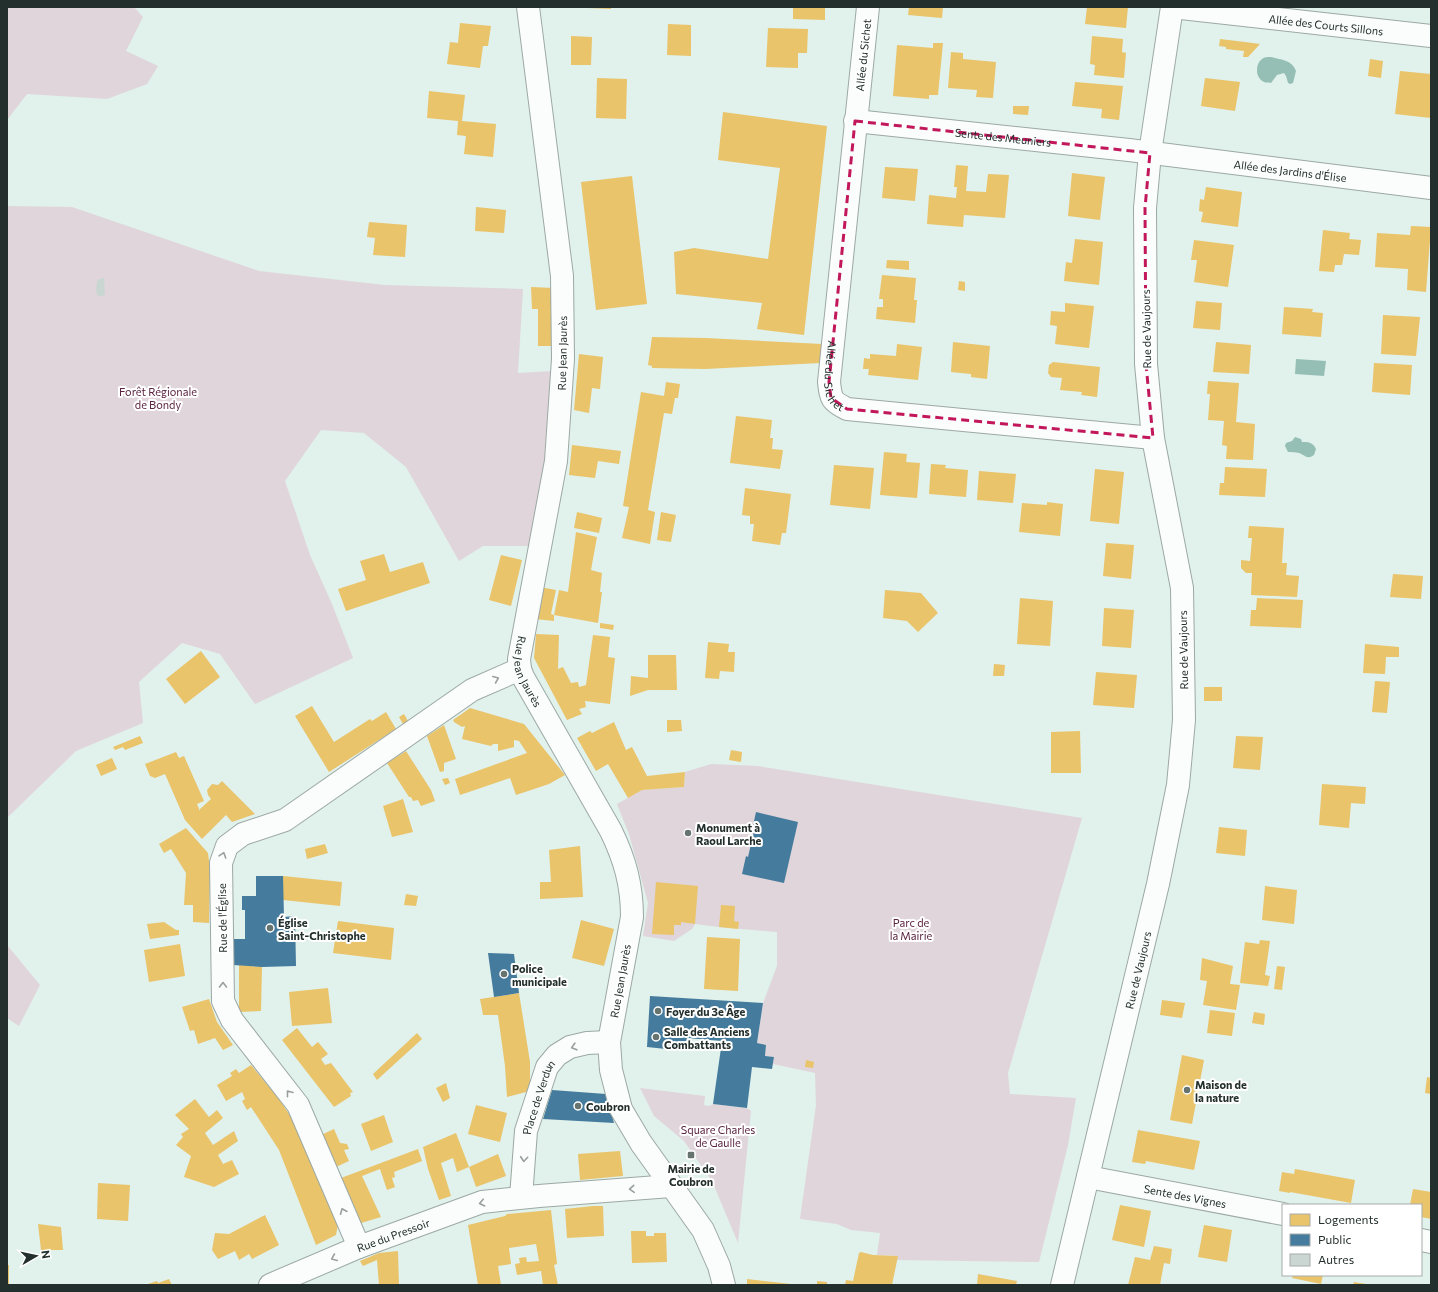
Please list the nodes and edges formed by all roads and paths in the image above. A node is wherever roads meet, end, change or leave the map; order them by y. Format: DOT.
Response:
graph roads {
  1 [pos="528,7"];
  2 [pos="868,7"];
  3 [pos="1172,7"];
  4 [pos="1431,36"];
  5 [pos="855,121"];
  6 [pos="1150,153"];
  7 [pos="1431,188"];
  8 [pos="1153,438"];
  9 [pos="520,669"];
  10 [pos="609,1042"];
  11 [pos="1088,1177"];
  12 [pos="671,1186"];
  13 [pos="521,1197"];
  14 [pos="1282,1214"];
  15 [pos="358,1247"];
  16 [pos="270,1285"];
  17 [pos="724,1285"];
  18 [pos="1062,1285"];
  1 -- 9 [label="street, Rue Jean Jaurès"];
  2 -- 5 [label="street, Allée du Sichet"];
  3 -- 4 [label="street, Allée des Courts Sillons"];
  3 -- 6 [label="street, Rue de Vaujours"];
  5 -- 6 [label="street, Sente des Meuniers"];
  5 -- 8 [label="street, Allée du Sichet"];
  6 -- 7 [label="street, Allée des Jardins d'Élise"];
  6 -- 8 [label="street, Rue de Vaujours"];
  8 -- 11 [label="street, Rue de Vaujours"];
  9 -- 10 [label="street, Rue Jean Jaurès"];
  15 -- 9 [label="street, Rue de l'Église, one-way"];
  10 -- 12 [label="street, Rue Jean Jaurès"];
  10 -- 13 [label="street, Place de Verdun, one-way"];
  11 -- 14 [label="street, Sente des Vignes"];
  11 -- 18 [label="street, Rue de Vaujours"];
  12 -- 13 [label="street, Rue du Pressoir, one-way"];
  12 -- 17 [label="street, Rue Jean Jaurès"];
  13 -- 15 [label="street, Rue du Pressoir, one-way"];
  15 -- 16 [label="street, Rue du Pressoir, one-way"];
}
